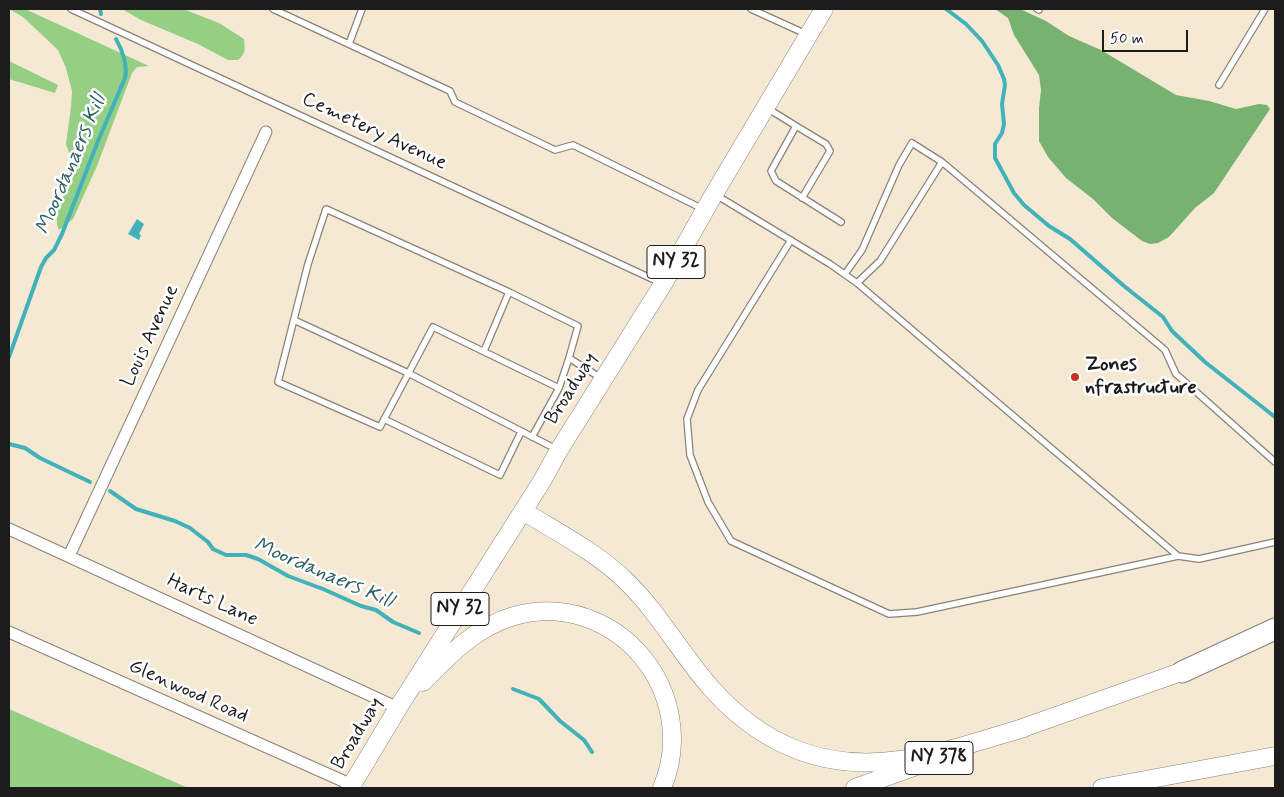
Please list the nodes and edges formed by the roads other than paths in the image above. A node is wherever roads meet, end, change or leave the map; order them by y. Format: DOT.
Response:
graph roads {
  1 [pos="71,9"];
  2 [pos="273,9"];
  3 [pos="362,9"];
  4 [pos="751,9"];
  5 [pos="824,9"];
  6 [pos="1265,9"];
  7 [pos="808,35"];
  8 [pos="348,44"];
  9 [pos="1219,85"];
  10 [pos="766,107"];
  11 [pos="796,126"];
  12 [pos="266,132"];
  13 [pos="942,162"];
  14 [pos="714,194"];
  15 [pos="802,198"];
  16 [pos="705,210"];
  17 [pos="842,222"];
  18 [pos="791,240"];
  19 [pos="845,274"];
  20 [pos="857,283"];
  21 [pos="663,284"];
  22 [pos="509,292"];
  23 [pos="294,320"];
  24 [pos="484,351"];
  25 [pos="569,358"];
  26 [pos="408,373"];
  27 [pos="604,379"];
  28 [pos="559,388"];
  29 [pos="384,419"];
  30 [pos="521,432"];
  31 [pos="532,438"];
  32 [pos="559,450"];
  33 [pos="1275,462"];
  34 [pos="523,511"];
  35 [pos="9,529"];
  36 [pos="1275,542"];
  37 [pos="69,556"];
  38 [pos="1178,556"];
  39 [pos="1275,629"];
  40 [pos="9,632"];
  41 [pos="1275,638"];
  42 [pos="1182,672"];
  43 [pos="398,708"];
  44 [pos="1024,728"];
  45 [pos="1275,756"];
  46 [pos="351,787"];
  47 [pos="662,788"];
  48 [pos="855,788"];
  49 [pos="1102,788"];
  1 -- 21 [label="lane, Cemetery Avenue"];
  2 -- 8 [label="lane"];
  3 -- 8 [label="lane"];
  4 -- 7 [label="lane"];
  5 -- 7 [label="main road, Broadway / NY 32"];
  6 -- 9 [label="lane"];
  7 -- 10 [label="main road, Broadway / NY 32"];
  8 -- 16 [label="lane"];
  10 -- 11 [label="lane"];
  10 -- 14 [label="main road, Broadway / NY 32"];
  11 -- 15 [label="lane"];
  11 -- 15 [label="lane"];
  12 -- 37 [label="street, Louis Avenue"];
  13 -- 19 [label="lane"];
  13 -- 20 [label="lane"];
  13 -- 33 [label="lane"];
  14 -- 16 [label="main road, Broadway / NY 32"];
  14 -- 18 [label="lane"];
  15 -- 17 [label="lane"];
  16 -- 21 [label="main road, Broadway / NY 32"];
  18 -- 19 [label="lane"];
  18 -- 38 [label="lane"];
  19 -- 20 [label="lane"];
  20 -- 38 [label="lane"];
  21 -- 27 [label="main road, Broadway / NY 32"];
  22 -- 23 [label="lane"];
  22 -- 24 [label="lane"];
  22 -- 25 [label="lane"];
  23 -- 26 [label="lane"];
  23 -- 29 [label="lane"];
  24 -- 26 [label="lane"];
  24 -- 28 [label="lane"];
  25 -- 27 [label="lane"];
  25 -- 28 [label="lane"];
  26 -- 29 [label="lane"];
  26 -- 30 [label="lane"];
  27 -- 32 [label="main road, Broadway / NY 32"];
  28 -- 31 [label="lane"];
  29 -- 30 [label="lane"];
  30 -- 31 [label="lane"];
  31 -- 32 [label="lane"];
  32 -- 34 [label="main road, Broadway / NY 32"];
  34 -- 43 [label="main road, Broadway / NY 32"];
  34 -- 44 [label="main road"];
  35 -- 37 [label="street, Harts Lane"];
  36 -- 38 [label="lane"];
  37 -- 43 [label="street, Harts Lane"];
  39 -- 42 [label="highway"];
  40 -- 46 [label="street, Glenwood Road"];
  41 -- 42 [label="main road, NY 378 / NY 378"];
  42 -- 44 [label="main road, NY 378 / NY 378"];
  43 -- 46 [label="main road, Broadway / NY 32"];
  43 -- 47 [label="main road"];
  44 -- 48 [label="main road, NY 378 / NY 378"];
  45 -- 49 [label="main road"];
}
